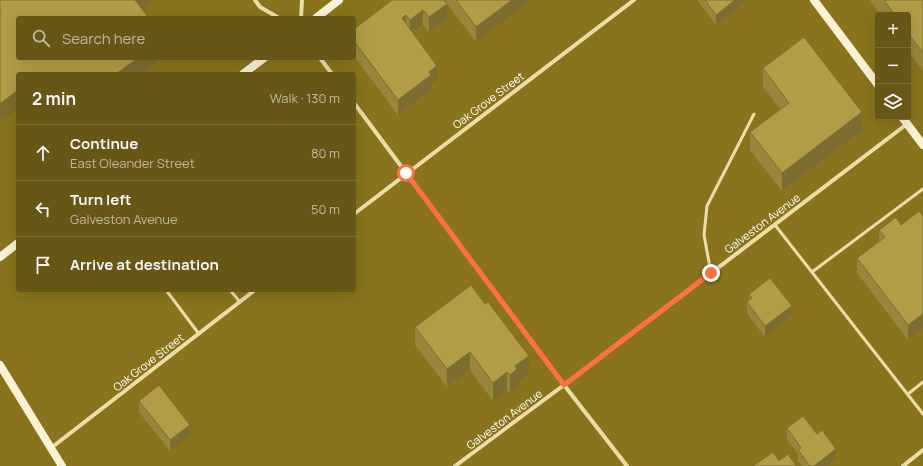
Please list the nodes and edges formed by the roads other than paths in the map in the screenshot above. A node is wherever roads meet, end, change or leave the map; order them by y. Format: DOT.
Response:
graph roads {
  1 [pos="255,0"];
  2 [pos="302,0"];
  3 [pos="339,0"];
  4 [pos="634,0"];
  5 [pos="814,0"];
  6 [pos="276,16"];
  7 [pos="301,16"];
  8 [pos="319,16"];
  9 [pos="261,60"];
  10 [pos="322,60"];
  11 [pos="246,72"];
  12 [pos="330,72"];
  13 [pos="877,84"];
  14 [pos="356,106"];
  15 [pos="754,114"];
  16 [pos="904,120"];
  17 [pos="907,124"];
  18 [pos="923,146"];
  19 [pos="406,173"];
  20 [pos="923,189"];
  21 [pos="356,212"];
  22 [pos="775,225"];
  23 [pos="16,245"];
  24 [pos="0,257"];
  25 [pos="812,272"];
  26 [pos="711,273"];
  27 [pos="168,292"];
  28 [pos="232,292"];
  29 [pos="252,292"];
  30 [pos="240,302"];
  31 [pos="199,334"];
  32 [pos="0,365"];
  33 [pos="923,382"];
  34 [pos="564,385"];
  35 [pos="908,394"];
  36 [pos="923,414"];
  37 [pos="51,448"];
  38 [pos="923,450"];
  39 [pos="62,466"];
  40 [pos="455,466"];
  41 [pos="627,466"];
  42 [pos="903,466"];
  1 -- 6 [label="street"];
  2 -- 7 [label="street"];
  3 -- 8 [label="street"];
  4 -- 19 [label="street, Oak Grove Street"];
  5 -- 13 [label="street"];
  9 -- 11 [label="street"];
  10 -- 12 [label="street"];
  14 -- 19 [label="street"];
  15 -- 26 [label="lane"];
  16 -- 17 [label="street"];
  17 -- 18 [label="street"];
  17 -- 22 [label="street, Galveston Avenue"];
  19 -- 21 [label="street, Oak Grove Street"];
  19 -- 34 [label="street"];
  20 -- 25 [label="lane"];
  22 -- 25 [label="lane"];
  22 -- 26 [label="street, Galveston Avenue"];
  23 -- 24 [label="street"];
  25 -- 35 [label="lane"];
  26 -- 34 [label="street, Galveston Avenue"];
  27 -- 31 [label="lane"];
  28 -- 30 [label="lane"];
  29 -- 30 [label="street, Oak Grove Street"];
  30 -- 31 [label="street, Oak Grove Street"];
  31 -- 37 [label="street, Oak Grove Street"];
  32 -- 37 [label="street"];
  33 -- 35 [label="lane"];
  34 -- 40 [label="street, Galveston Avenue"];
  34 -- 41 [label="street"];
  35 -- 36 [label="lane"];
  37 -- 39 [label="street"];
  38 -- 42 [label="street"];
}
